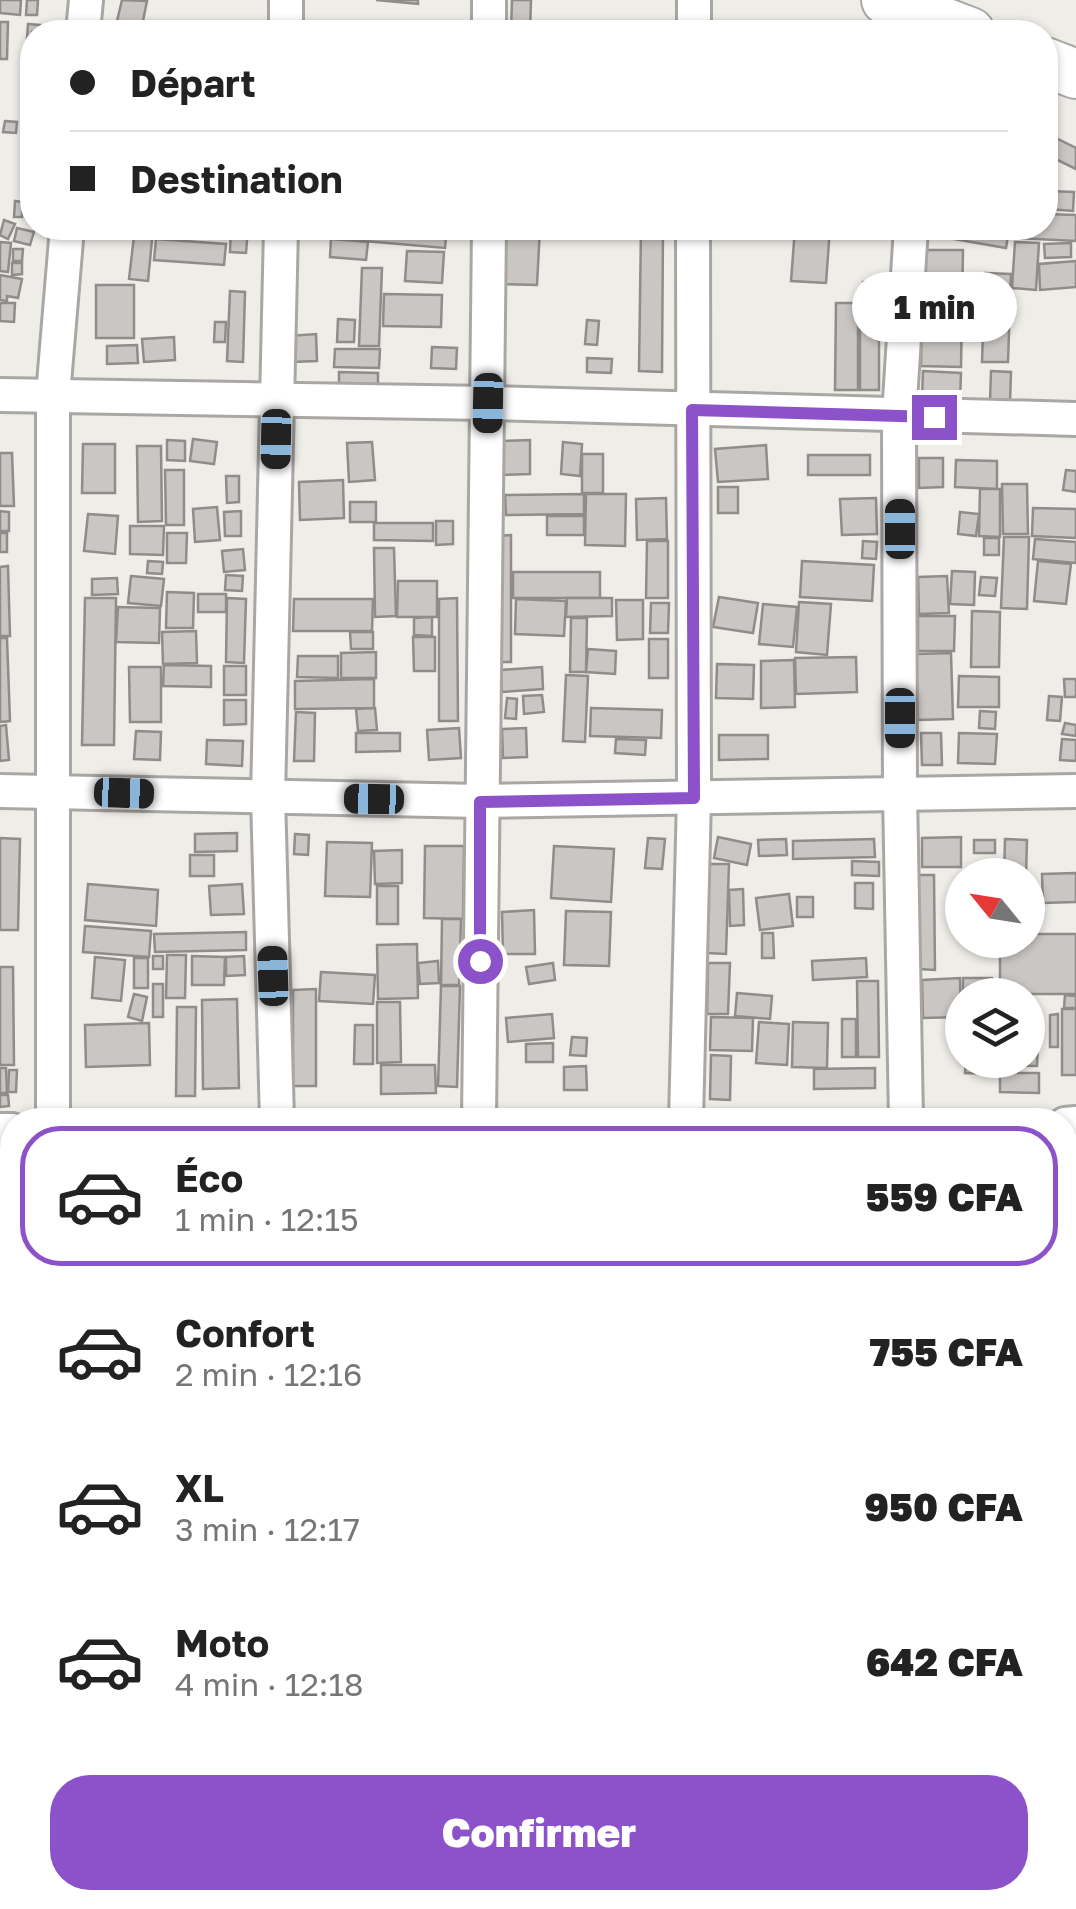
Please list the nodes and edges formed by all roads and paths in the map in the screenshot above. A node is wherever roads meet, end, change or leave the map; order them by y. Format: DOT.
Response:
graph roads {
  1 [pos="66,240"];
  2 [pos="281,240"];
  3 [pos="489,240"];
  4 [pos="693,240"];
  5 [pos="910,240"];
  6 [pos="0,395"];
  7 [pos="53,396"];
  8 [pos="277,399"];
  9 [pos="488,403"];
  10 [pos="692,410"];
  11 [pos="899,416"];
  12 [pos="1076,419"];
  13 [pos="52,790"];
  14 [pos="0,791"];
  15 [pos="1076,792"];
  16 [pos="900,793"];
  17 [pos="268,797"];
  18 [pos="694,798"];
  19 [pos="480,802"];
  20 [pos="53,1108"];
  21 [pos="277,1108"];
  22 [pos="479,1108"];
  23 [pos="686,1108"];
  24 [pos="906,1108"];
  1 -- 7 [label="street"];
  2 -- 8 [label="street"];
  3 -- 9 [label="street"];
  4 -- 10 [label="street"];
  5 -- 11 [label="street"];
  6 -- 7 [label="street"];
  7 -- 8 [label="street"];
  7 -- 13 [label="street"];
  8 -- 9 [label="street"];
  8 -- 17 [label="street"];
  9 -- 10 [label="street"];
  9 -- 19 [label="street"];
  10 -- 11 [label="street"];
  10 -- 18 [label="street"];
  11 -- 12 [label="street"];
  11 -- 16 [label="street"];
  13 -- 14 [label="street"];
  13 -- 17 [label="street"];
  13 -- 20 [label="street"];
  15 -- 16 [label="street"];
  16 -- 18 [label="street"];
  16 -- 24 [label="street"];
  17 -- 19 [label="street"];
  17 -- 21 [label="street"];
  18 -- 19 [label="street"];
  18 -- 23 [label="street"];
  19 -- 22 [label="street"];
}
